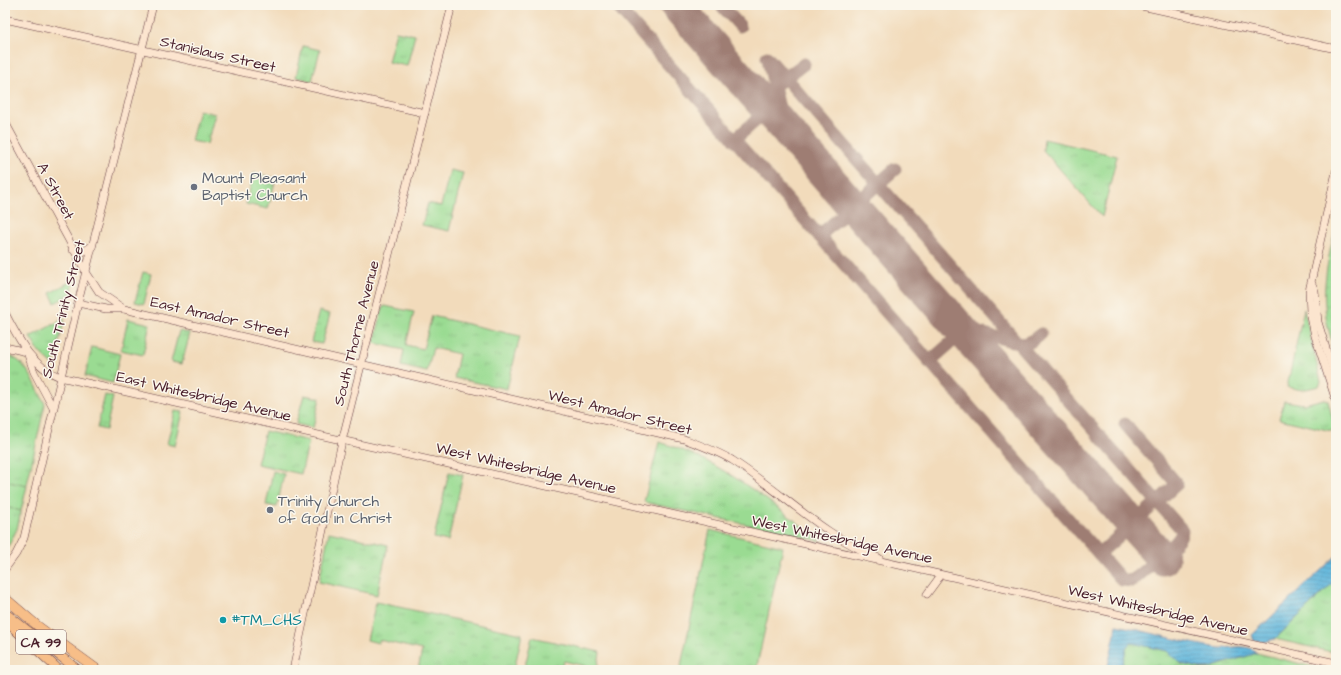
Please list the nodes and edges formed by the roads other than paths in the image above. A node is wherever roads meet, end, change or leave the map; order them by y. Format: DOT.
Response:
graph roads {
  1 [pos="153,5"];
  2 [pos="452,5"];
  3 [pos="1137,5"];
  4 [pos="5,20"];
  5 [pos="1336,49"];
  6 [pos="142,50"];
  7 [pos="425,114"];
  8 [pos="5,122"];
  9 [pos="1336,172"];
  10 [pos="93,244"];
  11 [pos="72,249"];
  12 [pos="86,272"];
  13 [pos="1312,284"];
  14 [pos="78,303"];
  15 [pos="124,309"];
  16 [pos="5,313"];
  17 [pos="5,347"];
  18 [pos="27,352"];
  19 [pos="362,365"];
  20 [pos="60,377"];
  21 [pos="1336,381"];
  22 [pos="1336,401"];
  23 [pos="53,408"];
  24 [pos="342,441"];
  25 [pos="890,563"];
  26 [pos="5,569"];
  27 [pos="941,575"];
  28 [pos="926,594"];
  29 [pos="5,598"];
  30 [pos="5,613"];
  31 [pos="5,620"];
  32 [pos="70,650"];
  33 [pos="1336,663"];
  34 [pos="59,670"];
  35 [pos="78,670"];
  36 [pos="98,670"];
  37 [pos="101,670"];
  38 [pos="292,670"];
  1 -- 6 [label="main road, South Trinity Street"];
  2 -- 7 [label="main road, South Thorne Avenue"];
  3 -- 5 [label="main road"];
  4 -- 6 [label="main road, Stanislaus Street"];
  6 -- 7 [label="main road, Stanislaus Street"];
  6 -- 10 [label="main road, South Trinity Street"];
  7 -- 19 [label="main road, South Thorne Avenue"];
  8 -- 11 [label="main road, A Street"];
  9 -- 13 [label="main road"];
  10 -- 11 [label="main road"];
  10 -- 12 [label="main road, South Trinity Street"];
  11 -- 12 [label="main road, A Street"];
  12 -- 14 [label="main road, South Trinity Street"];
  12 -- 15 [label="main road, East Amador Street"];
  13 -- 21 [label="main road"];
  13 -- 22 [label="main road"];
  14 -- 15 [label="main road"];
  14 -- 20 [label="main road, South Trinity Street"];
  15 -- 19 [label="main road, East Amador Street"];
  16 -- 18 [label="main road"];
  17 -- 18 [label="main road"];
  18 -- 20 [label="main road, East Whitesbridge Avenue"];
  18 -- 23 [label="main road"];
  19 -- 24 [label="main road, South Thorne Avenue"];
  19 -- 25 [label="main road, West Amador Street"];
  20 -- 23 [label="main road, South Trinity Street"];
  20 -- 24 [label="main road, East Whitesbridge Avenue"];
  23 -- 26 [label="main road, South Trinity Street"];
  24 -- 25 [label="main road, West Whitesbridge Avenue"];
  24 -- 38 [label="main road, South Thorne Avenue"];
  25 -- 27 [label="main road, West Whitesbridge Avenue"];
  27 -- 28 [label="main road"];
  27 -- 33 [label="main road, West Whitesbridge Avenue"];
  29 -- 32 [label="highway, CA 99"];
  30 -- 35 [label="highway, CA 99"];
  31 -- 34 [label="highway"];
  32 -- 36 [label="highway, CA 99"];
  32 -- 37 [label="highway"];
}
